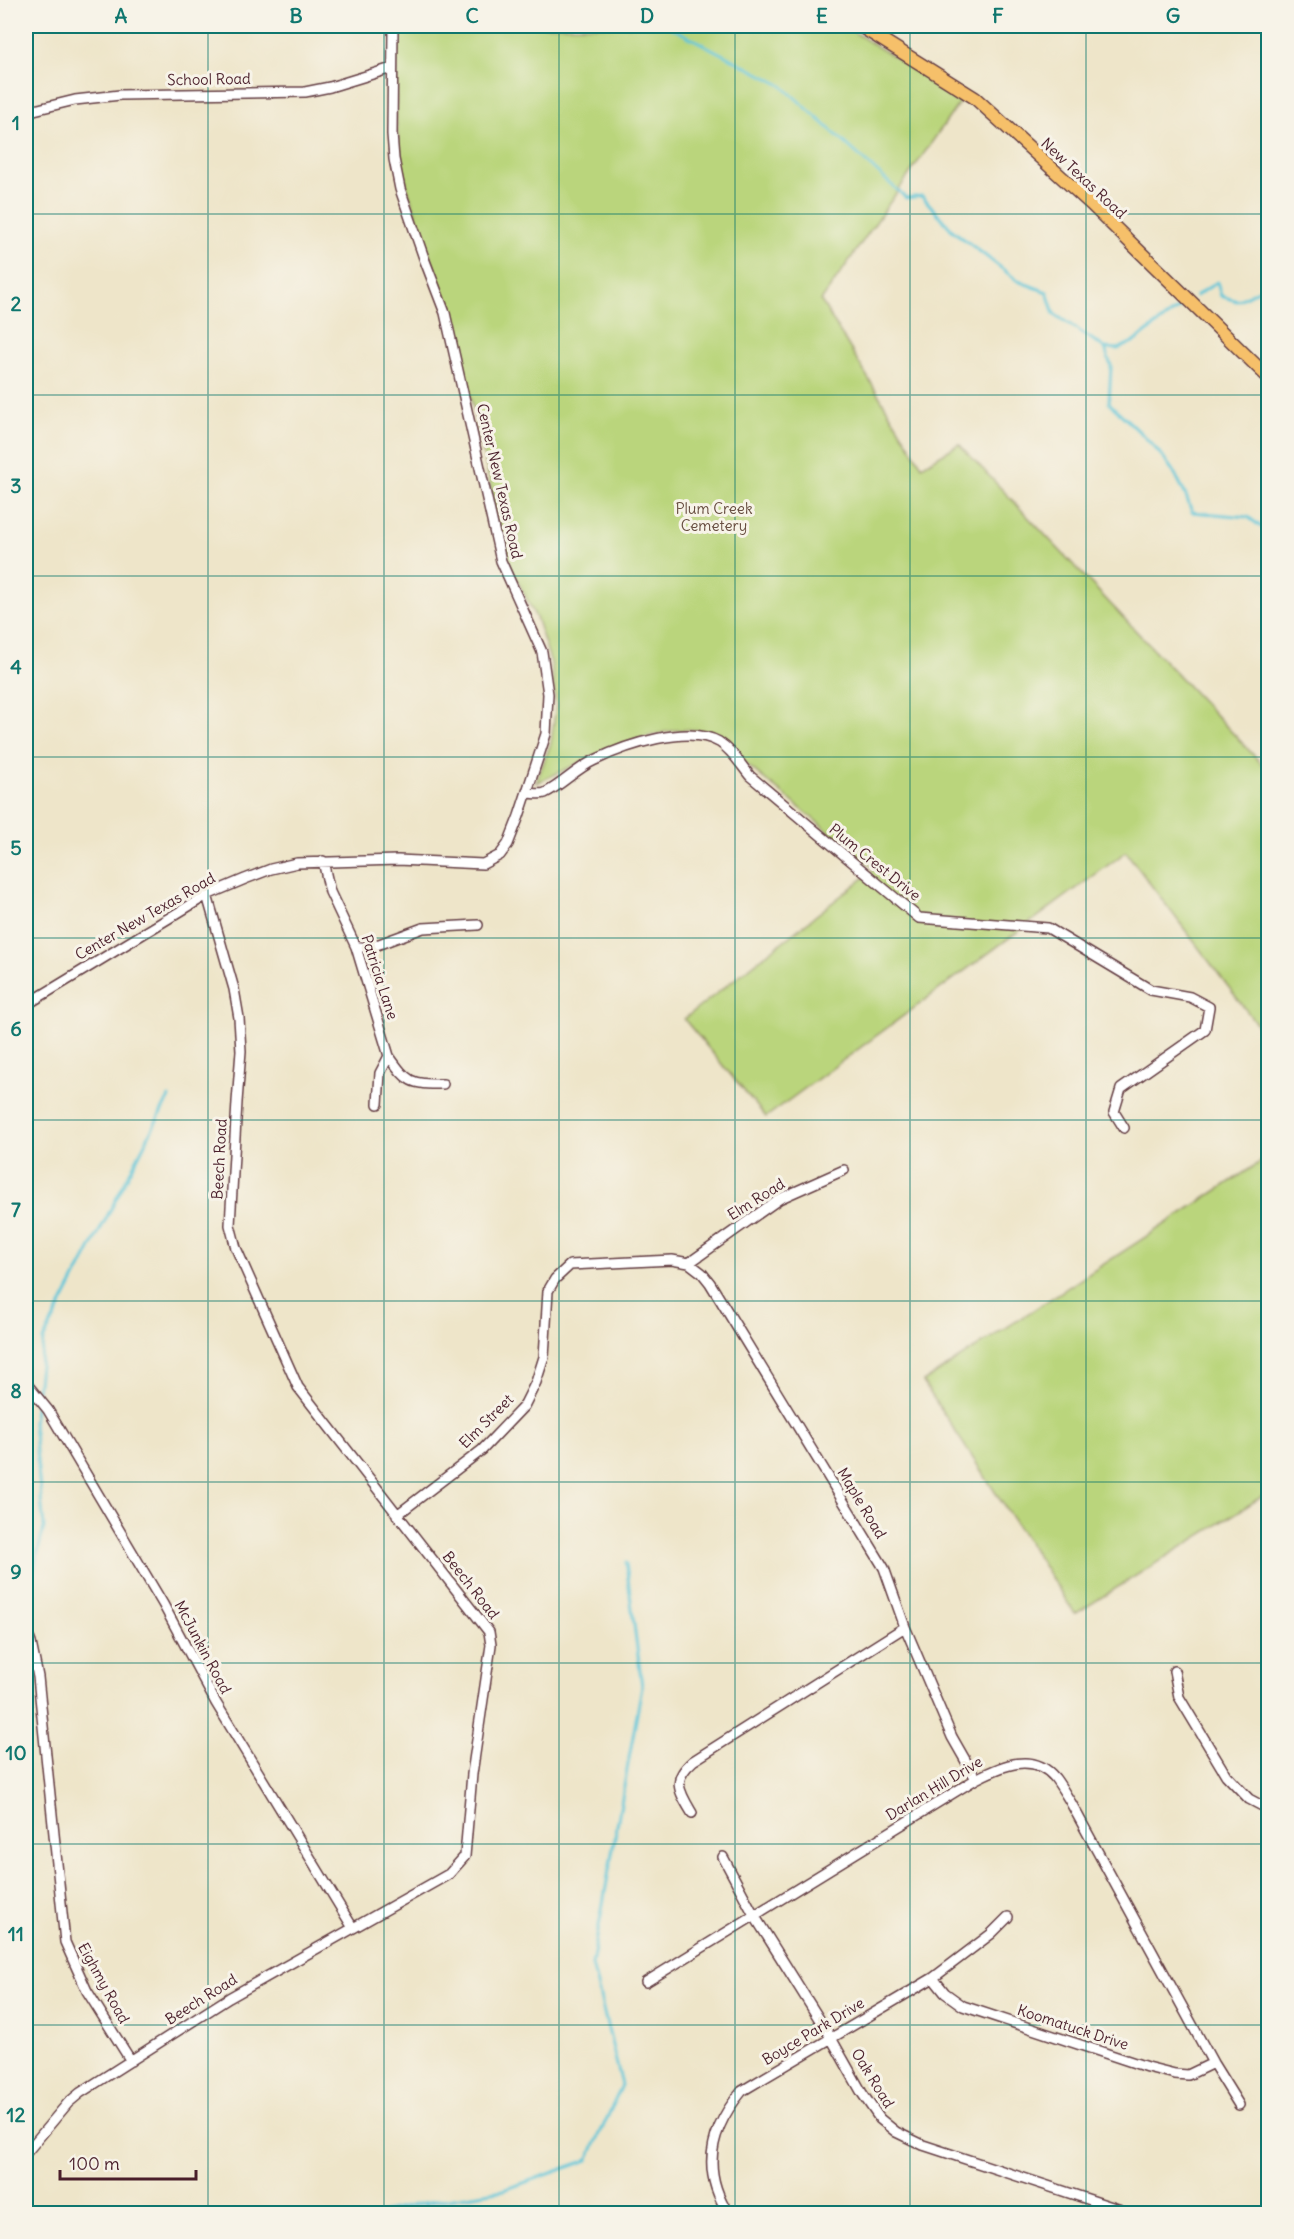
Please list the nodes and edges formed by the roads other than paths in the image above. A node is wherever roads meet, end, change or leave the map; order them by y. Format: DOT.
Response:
graph roads {
  1 [pos="393,26"];
  2 [pos="860,26"];
  3 [pos="392,68"];
  4 [pos="26,112"];
  5 [pos="1269,377"];
  6 [pos="527,793"];
  7 [pos="323,861"];
  8 [pos="207,895"];
  9 [pos="478,925"];
  10 [pos="356,947"];
  11 [pos="26,1005"];
  12 [pos="389,1056"];
  13 [pos="443,1084"];
  14 [pos="378,1104"];
  15 [pos="1124,1128"];
  16 [pos="844,1170"];
  17 [pos="689,1263"];
  18 [pos="26,1383"];
  19 [pos="397,1515"];
  20 [pos="904,1627"];
  21 [pos="26,1630"];
  22 [pos="1174,1671"];
  23 [pos="976,1779"];
  24 [pos="1269,1809"];
  25 [pos="692,1813"];
  26 [pos="723,1857"];
  27 [pos="754,1915"];
  28 [pos="1008,1917"];
  29 [pos="353,1928"];
  30 [pos="933,1978"];
  31 [pos="646,1982"];
  32 [pos="831,2038"];
  33 [pos="131,2061"];
  34 [pos="1213,2063"];
  35 [pos="1239,2105"];
  36 [pos="26,2153"];
  37 [pos="729,2214"];
  38 [pos="1125,2214"];
  1 -- 3 [label="street, Center New Texas Road"];
  2 -- 5 [label="main road, New Texas Road"];
  3 -- 4 [label="street, School Road"];
  3 -- 6 [label="street, Center New Texas Road"];
  6 -- 7 [label="street, Center New Texas Road"];
  6 -- 15 [label="street, Plum Crest Drive"];
  7 -- 8 [label="street, Center New Texas Road"];
  7 -- 10 [label="street, Patricia Lane"];
  8 -- 11 [label="street, Center New Texas Road"];
  8 -- 19 [label="street, Beech Road"];
  9 -- 10 [label="street"];
  10 -- 12 [label="street, Patricia Lane"];
  12 -- 13 [label="street"];
  12 -- 14 [label="street"];
  16 -- 17 [label="street, Elm Road"];
  17 -- 19 [label="street, Elm Street"];
  17 -- 20 [label="street, Maple Road"];
  18 -- 29 [label="street, McJunkin Road"];
  19 -- 29 [label="street, Beech Road"];
  20 -- 23 [label="street, Maple Road"];
  20 -- 25 [label="street"];
  21 -- 33 [label="street, Eighmy Road"];
  22 -- 24 [label="street"];
  23 -- 27 [label="street, Darlan Hill Drive"];
  23 -- 34 [label="street, Darlan Hill Drive"];
  26 -- 27 [label="street, Oak Road"];
  27 -- 31 [label="street, Darlan Hill Drive"];
  27 -- 32 [label="street, Oak Road"];
  28 -- 30 [label="street, Boyce Park Drive"];
  29 -- 33 [label="street, Beech Road"];
  30 -- 32 [label="street, Boyce Park Drive"];
  30 -- 34 [label="street, Koomatuck Drive"];
  32 -- 37 [label="street, Boyce Park Drive"];
  32 -- 38 [label="street, Oak Road"];
  33 -- 36 [label="street, Beech Road"];
  34 -- 35 [label="street, Darlan Hill Drive"];
}
